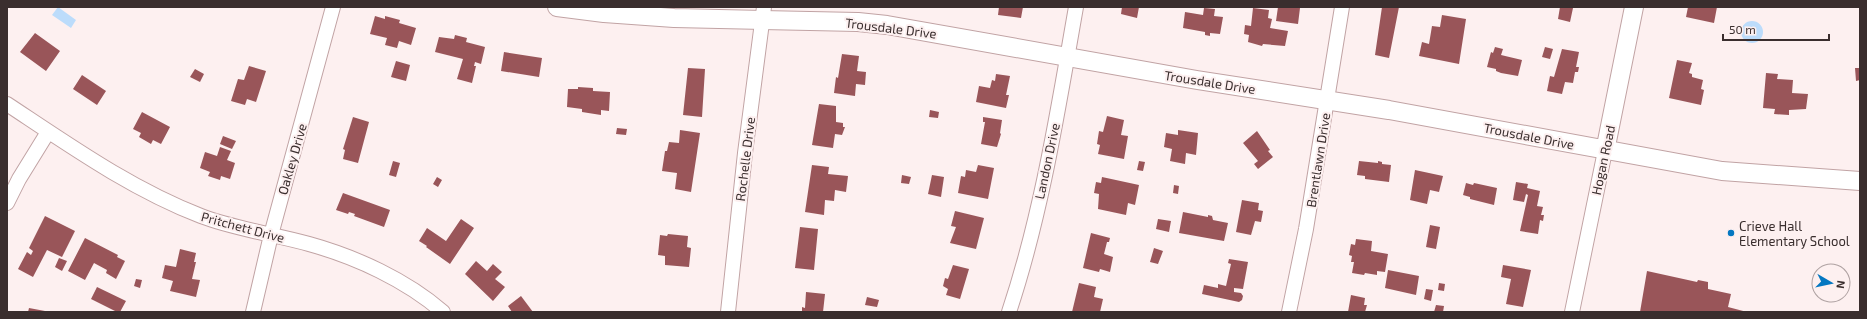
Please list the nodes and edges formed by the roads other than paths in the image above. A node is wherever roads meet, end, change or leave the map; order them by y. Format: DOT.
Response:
graph roads {
  1 [pos="333,7"];
  2 [pos="558,7"];
  3 [pos="1076,7"];
  4 [pos="1342,7"];
  5 [pos="1634,7"];
  6 [pos="763,13"];
  7 [pos="1068,58"];
  8 [pos="1327,100"];
  9 [pos="7,104"];
  10 [pos="48,132"];
  11 [pos="1606,151"];
  12 [pos="1860,181"];
  13 [pos="7,203"];
  14 [pos="270,235"];
  15 [pos="253,312"];
  16 [pos="443,312"];
  17 [pos="728,312"];
  18 [pos="1009,312"];
  19 [pos="1289,312"];
  20 [pos="1572,312"];
  1 -- 14 [label="street, Oakley Drive"];
  2 -- 6 [label="street, Trousdale Drive"];
  3 -- 7 [label="street, Landon Drive"];
  4 -- 8 [label="street, Brentlawn Drive"];
  5 -- 11 [label="street, Hogan Road"];
  6 -- 7 [label="street, Trousdale Drive"];
  6 -- 17 [label="street, Rochelle Drive"];
  7 -- 8 [label="street, Trousdale Drive"];
  7 -- 18 [label="street, Landon Drive"];
  8 -- 11 [label="street, Trousdale Drive"];
  8 -- 19 [label="street, Brentlawn Drive"];
  9 -- 10 [label="street, Pritchett Drive"];
  10 -- 13 [label="street"];
  10 -- 14 [label="street, Pritchett Drive"];
  11 -- 12 [label="street, Trousdale Drive"];
  11 -- 20 [label="street, Hogan Road"];
  14 -- 15 [label="street, Oakley Drive"];
  14 -- 16 [label="street, Pritchett Drive"];
}
